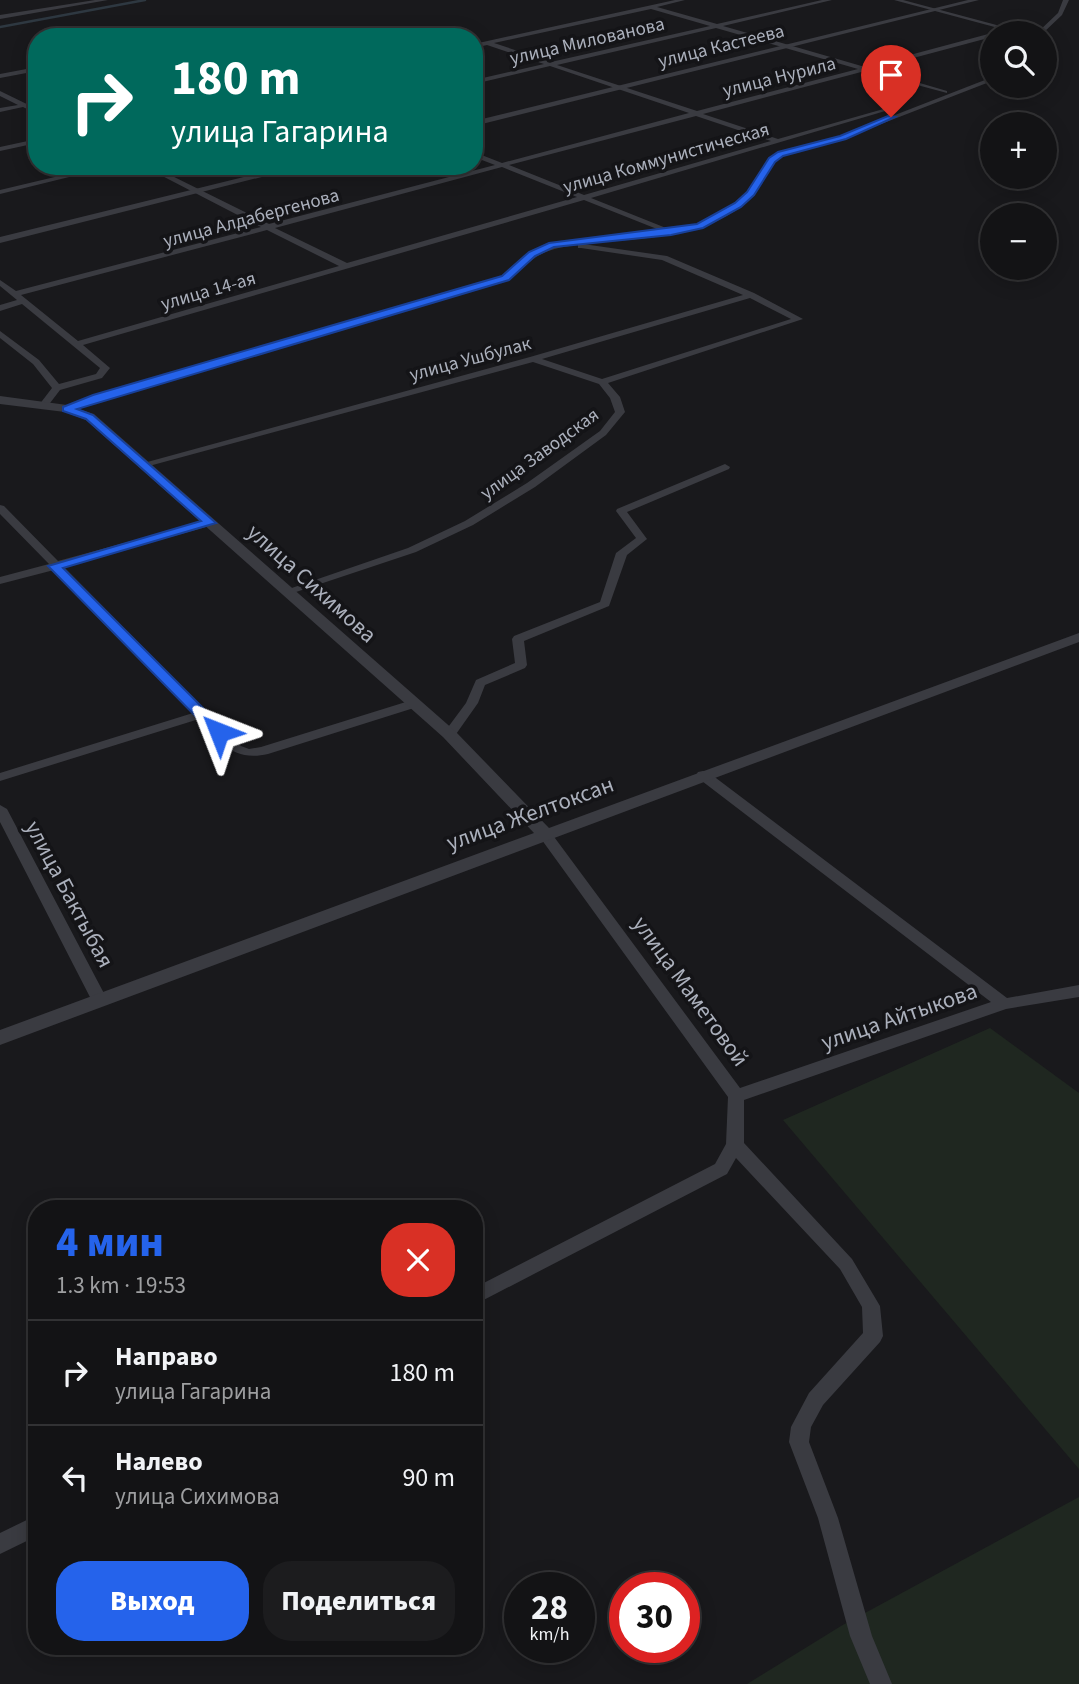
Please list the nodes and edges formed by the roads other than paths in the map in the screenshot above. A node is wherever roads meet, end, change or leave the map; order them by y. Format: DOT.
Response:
graph roads {
  1 [pos="71,0"];
  2 [pos="105,0"];
  3 [pos="682,0"];
  4 [pos="829,0"];
  5 [pos="897,0"];
  6 [pos="976,0"];
  7 [pos="1066,0"];
  8 [pos="81,4"];
  9 [pos="652,7"];
  10 [pos="936,10"];
  11 [pos="0,17"];
  12 [pos="1053,21"];
  13 [pos="980,22"];
  14 [pos="718,26"];
  15 [pos="980,38"];
  16 [pos="487,43"];
  17 [pos="483,44"];
  18 [pos="790,46"];
  19 [pos="551,65"];
  20 [pos="869,69"];
  21 [pos="28,71"];
  22 [pos="0,76"];
  23 [pos="483,80"];
  24 [pos="980,82"];
  25 [pos="980,83"];
  26 [pos="619,88"];
  27 [pos="945,92"];
  28 [pos="0,93"];
  29 [pos="28,104"];
  30 [pos="23,105"];
  31 [pos="28,108"];
  32 [pos="0,110"];
  33 [pos="696,114"];
  34 [pos="483,122"];
  35 [pos="778,141"];
  36 [pos="28,143"];
  37 [pos="0,149"];
  38 [pos="483,158"];
  39 [pos="503,166"];
  40 [pos="483,171"];
  41 [pos="73,175"];
  42 [pos="164,175"];
  43 [pos="266,175"];
  44 [pos="469,175"];
  45 [pos="0,192"];
  46 [pos="198,192"];
  47 [pos="583,198"];
  48 [pos="271,228"];
  49 [pos="671,232"];
  50 [pos="0,240"];
  51 [pos="558,243"];
  52 [pos="348,267"];
  53 [pos="0,282"];
  54 [pos="16,294"];
  55 [pos="751,295"];
  56 [pos="25,301"];
  57 [pos="0,309"];
  58 [pos="0,334"];
  59 [pos="77,344"];
  60 [pos="533,359"];
  61 [pos="602,382"];
  62 [pos="57,387"];
  63 [pos="0,400"];
  64 [pos="44,405"];
  65 [pos="67,409"];
  66 [pos="145,464"];
  67 [pos="725,467"];
  68 [pos="0,508"];
  69 [pos="209,523"];
  70 [pos="54,566"];
  71 [pos="0,582"];
  72 [pos="289,591"];
  73 [pos="1079,637"];
  74 [pos="413,704"];
  75 [pos="202,715"];
  76 [pos="449,734"];
  77 [pos="704,775"];
  78 [pos="0,777"];
  79 [pos="0,809"];
  80 [pos="544,834"];
  81 [pos="1079,991"];
  82 [pos="100,1000"];
  83 [pos="1004,1004"];
  84 [pos="0,1038"];
  85 [pos="736,1097"];
  86 [pos="735,1144"];
  87 [pos="483,1292"];
  88 [pos="28,1530"];
  89 [pos="0,1544"];
  90 [pos="881,1684"];
  1 -- 8 [label="street"];
  2 -- 8 [label="street"];
  3 -- 9 [label="street"];
  4 -- 14 [label="street, улица Милованова"];
  5 -- 10 [label="street"];
  6 -- 10 [label="street, улица Кастеева"];
  7 -- 12 [label="street"];
  8 -- 11 [label="street"];
  9 -- 14 [label="street"];
  9 -- 16 [label="street"];
  10 -- 13 [label="street"];
  10 -- 18 [label="street, улица Кастеева"];
  14 -- 18 [label="street"];
  14 -- 19 [label="street, улица Милованова"];
  15 -- 20 [label="street, улица Нурила"];
  16 -- 17 [label="street"];
  16 -- 19 [label="street"];
  18 -- 20 [label="street"];
  18 -- 26 [label="street, улица Кастеева"];
  19 -- 23 [label="street, улица Милованова"];
  19 -- 26 [label="street"];
  20 -- 27 [label="street"];
  20 -- 33 [label="street, улица Нурила"];
  21 -- 22 [label="street"];
  24 -- 27 [label="street, улица Коммунистическая"];
  25 -- 49 [label="street"];
  26 -- 33 [label="street"];
  26 -- 34 [label="street, улица Кастеева"];
  27 -- 35 [label="street, улица Коммунистическая"];
  28 -- 30 [label="street"];
  29 -- 30 [label="street"];
  30 -- 31 [label="street"];
  30 -- 32 [label="street"];
  33 -- 35 [label="street"];
  33 -- 39 [label="street, улица Алдабергенова"];
  35 -- 47 [label="street, улица Коммунистическая"];
  36 -- 37 [label="street"];
  38 -- 39 [label="street"];
  39 -- 40 [label="street, улица Алдабергенова"];
  39 -- 47 [label="street"];
  41 -- 45 [label="street"];
  42 -- 46 [label="street"];
  43 -- 46 [label="street"];
  44 -- 48 [label="street, улица Алдабергенова"];
  46 -- 48 [label="street"];
  46 -- 50 [label="street"];
  47 -- 49 [label="street"];
  47 -- 52 [label="street, улица Коммунистическая"];
  48 -- 52 [label="street"];
  48 -- 54 [label="street, улица Алдабергенова"];
  49 -- 51 [label="street"];
  51 -- 55 [label="street"];
  51 -- 65 [label="street"];
  52 -- 59 [label="street, улица 14-ая"];
  53 -- 54 [label="street"];
  54 -- 56 [label="street"];
  55 -- 60 [label="street, улица Ушбулак"];
  55 -- 61 [label="street, улица Заводская"];
  56 -- 57 [label="street"];
  56 -- 59 [label="street"];
  58 -- 62 [label="street"];
  59 -- 62 [label="street"];
  60 -- 61 [label="street"];
  60 -- 66 [label="street, улица Ушбулак"];
  61 -- 72 [label="street, улица Заводская"];
  62 -- 64 [label="street"];
  63 -- 64 [label="street, улица Сихимова"];
  64 -- 65 [label="street, улица Сихимова"];
  65 -- 66 [label="street, улица Сихимова"];
  66 -- 69 [label="street, улица Сихимова"];
  67 -- 76 [label="street"];
  68 -- 70 [label="street"];
  69 -- 70 [label="street"];
  69 -- 72 [label="street, улица Сихимова"];
  70 -- 71 [label="street"];
  70 -- 75 [label="street"];
  72 -- 74 [label="street, улица Сихимова"];
  73 -- 77 [label="street, улица Желтоксан"];
  74 -- 75 [label="street"];
  74 -- 76 [label="street, улица Сихимова"];
  75 -- 78 [label="street"];
  76 -- 80 [label="street, улица Сихимова"];
  77 -- 80 [label="street, улица Желтоксан"];
  77 -- 83 [label="street"];
  79 -- 82 [label="street, улица Бактыбая"];
  80 -- 82 [label="street, улица Желтоксан"];
  80 -- 85 [label="street, улица Маметовой"];
  81 -- 83 [label="street, улица Айтыкова"];
  82 -- 84 [label="street, улица Желтоксан"];
  83 -- 85 [label="street, улица Айтыкова"];
  85 -- 86 [label="street, улица Маметовой"];
  86 -- 87 [label="street"];
  86 -- 90 [label="street"];
  88 -- 89 [label="street"];
}
